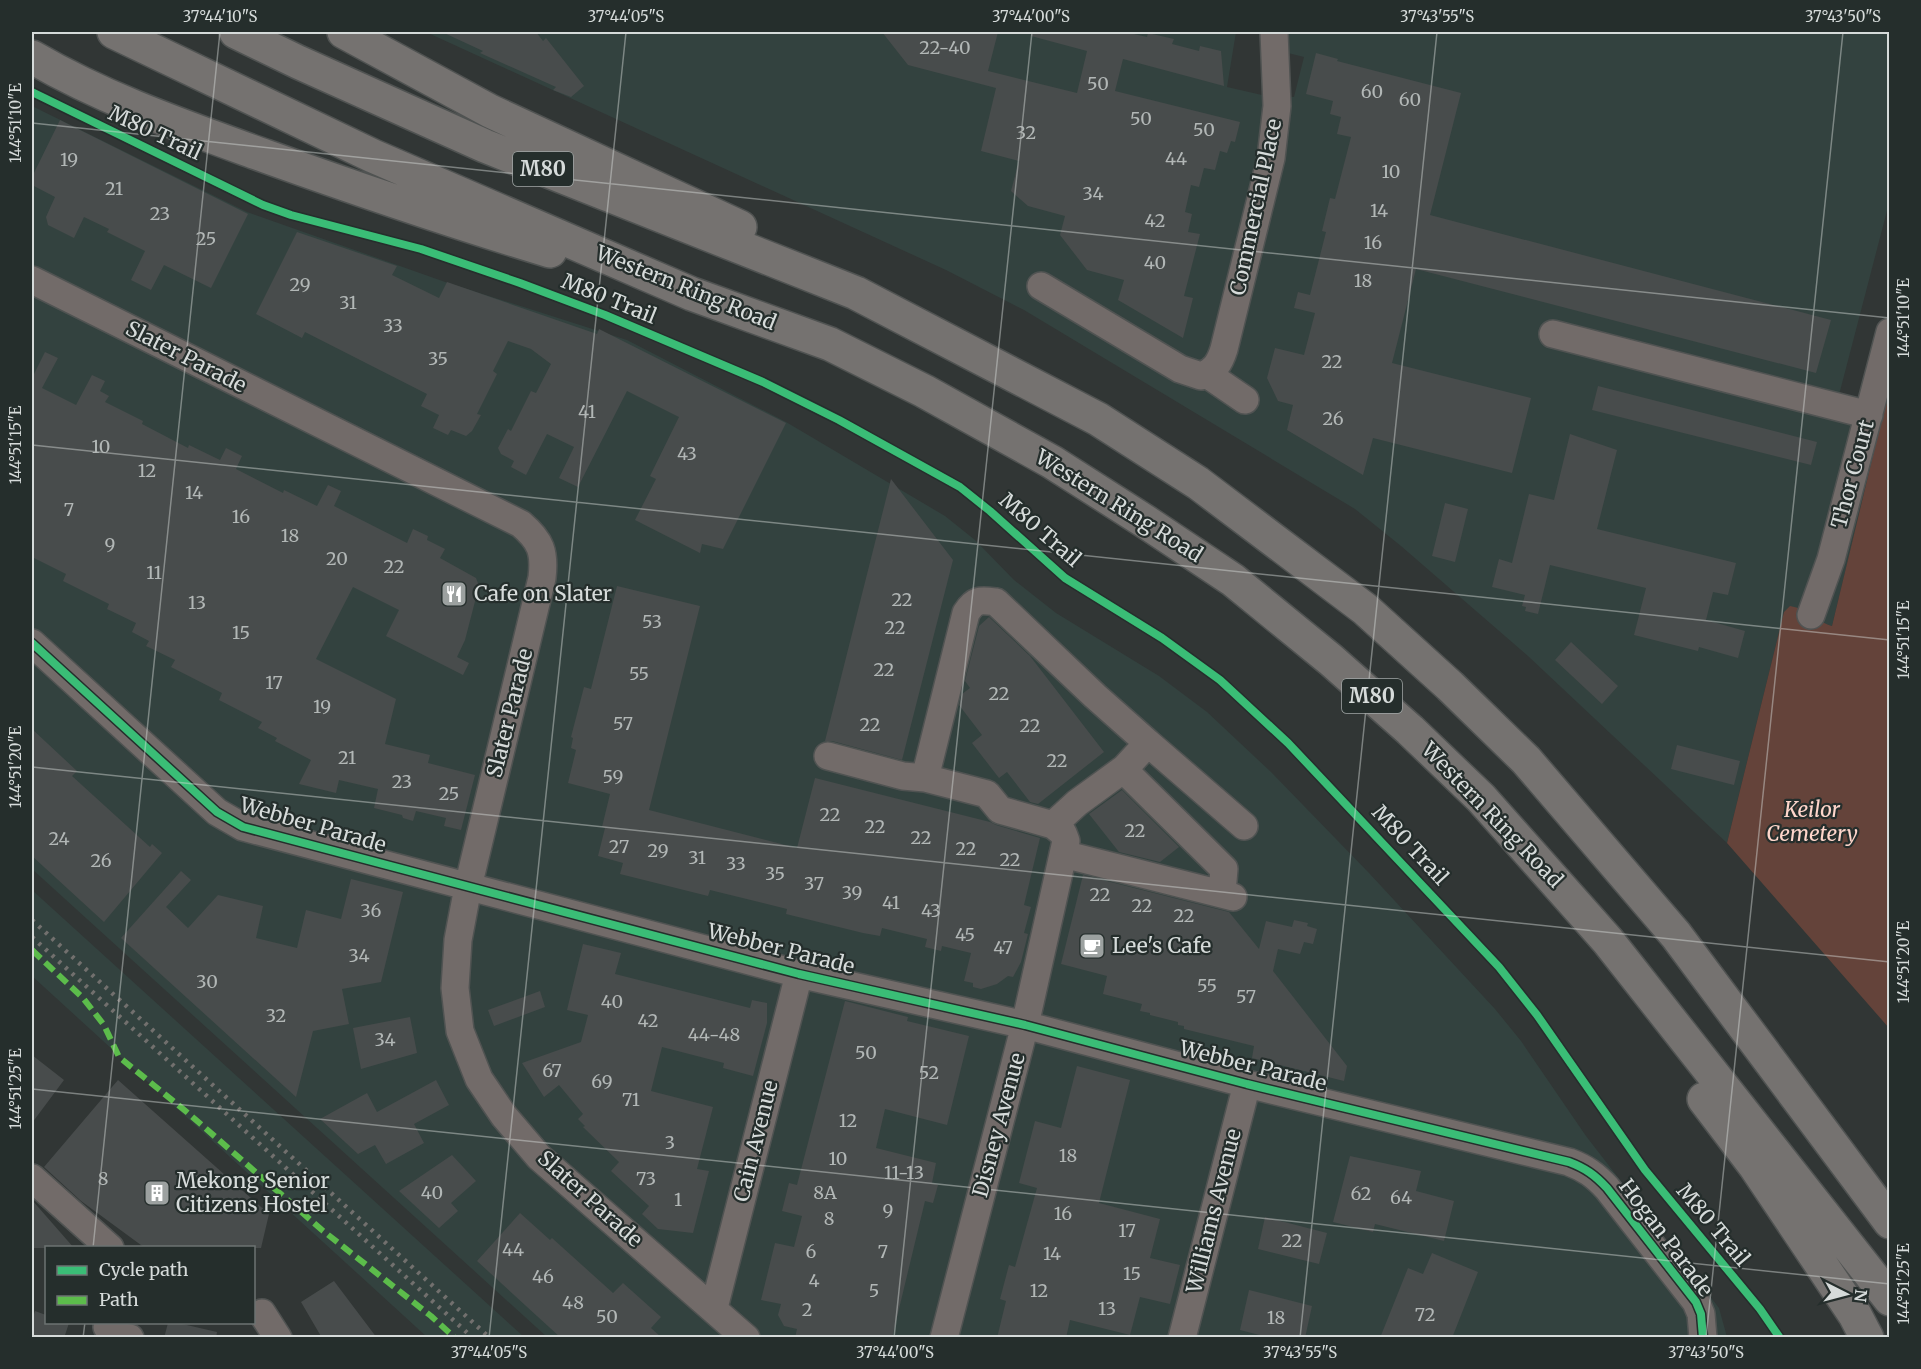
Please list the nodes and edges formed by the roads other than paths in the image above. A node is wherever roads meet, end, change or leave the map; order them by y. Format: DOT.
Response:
graph roads {
  1 [pos="114,32"];
  2 [pos="236,32"];
  3 [pos="344,32"];
  4 [pos="1274,32"];
  5 [pos="32,57"];
  6 [pos="32,280"];
  7 [pos="1041,286"];
  8 [pos="856,292"];
  9 [pos="692,294"];
  10 [pos="1890,332"];
  11 [pos="1553,334"];
  12 [pos="1207,374"];
  13 [pos="1245,400"];
  14 [pos="1869,415"];
  15 [pos="1811,615"];
  16 [pos="32,643"];
  17 [pos="1148,742"];
  18 [pos="828,756"];
  19 [pos="1125,768"];
  20 [pos="925,778"];
  21 [pos="1481,798"];
  22 [pos="1053,825"];
  23 [pos="1244,826"];
  24 [pos="1063,854"];
  25 [pos="468,887"];
  26 [pos="1677,935"];
  27 [pos="799,974"];
  28 [pos="1025,1025"];
  29 [pos="1247,1084"];
  30 [pos="1585,1168"];
  31 [pos="32,1178"];
  32 [pos="1890,1191"];
  33 [pos="1890,1222"];
  34 [pos="108,1246"];
  35 [pos="1890,1299"];
  36 [pos="714,1308"];
  37 [pos="262,1313"];
  38 [pos="278,1338"];
  39 [pos="746,1338"];
  40 [pos="944,1338"];
  41 [pos="1182,1338"];
  42 [pos="1703,1338"];
  43 [pos="1867,1338"];
  1 -- 9 [label="highway, Western Ring Road / M80"];
  2 -- 8 [label="highway, M80"];
  3 -- 8 [label="highway"];
  4 -- 12 [label="street, Commercial Place"];
  5 -- 9 [label="highway"];
  6 -- 25 [label="street, Slater Parade"];
  7 -- 12 [label="street"];
  8 -- 26 [label="highway, M80"];
  9 -- 21 [label="highway, Western Ring Road / M80"];
  10 -- 14 [label="street, Thor Court"];
  11 -- 14 [label="street"];
  12 -- 13 [label="street"];
  14 -- 15 [label="street, Thor Court"];
  16 -- 25 [label="street, Webber Parade"];
  17 -- 19 [label="street"];
  17 -- 20 [label="street"];
  17 -- 23 [label="street"];
  18 -- 20 [label="street"];
  19 -- 22 [label="street"];
  19 -- 24 [label="street"];
  20 -- 22 [label="street"];
  21 -- 35 [label="highway, Western Ring Road / M80"];
  21 -- 43 [label="highway"];
  22 -- 24 [label="street"];
  24 -- 28 [label="street, Disney Avenue"];
  25 -- 27 [label="street, Webber Parade"];
  25 -- 36 [label="street, Slater Parade"];
  26 -- 32 [label="highway"];
  26 -- 33 [label="highway, M80"];
  27 -- 28 [label="street, Webber Parade"];
  27 -- 36 [label="street, Cain Avenue"];
  28 -- 29 [label="street, Webber Parade"];
  28 -- 40 [label="street, Disney Avenue"];
  29 -- 30 [label="street, Webber Parade"];
  29 -- 41 [label="street, Williams Avenue"];
  30 -- 42 [label="street, Hogan Parade"];
  31 -- 34 [label="street"];
  36 -- 39 [label="street, Slater Parade"];
  37 -- 38 [label="street"];
}
